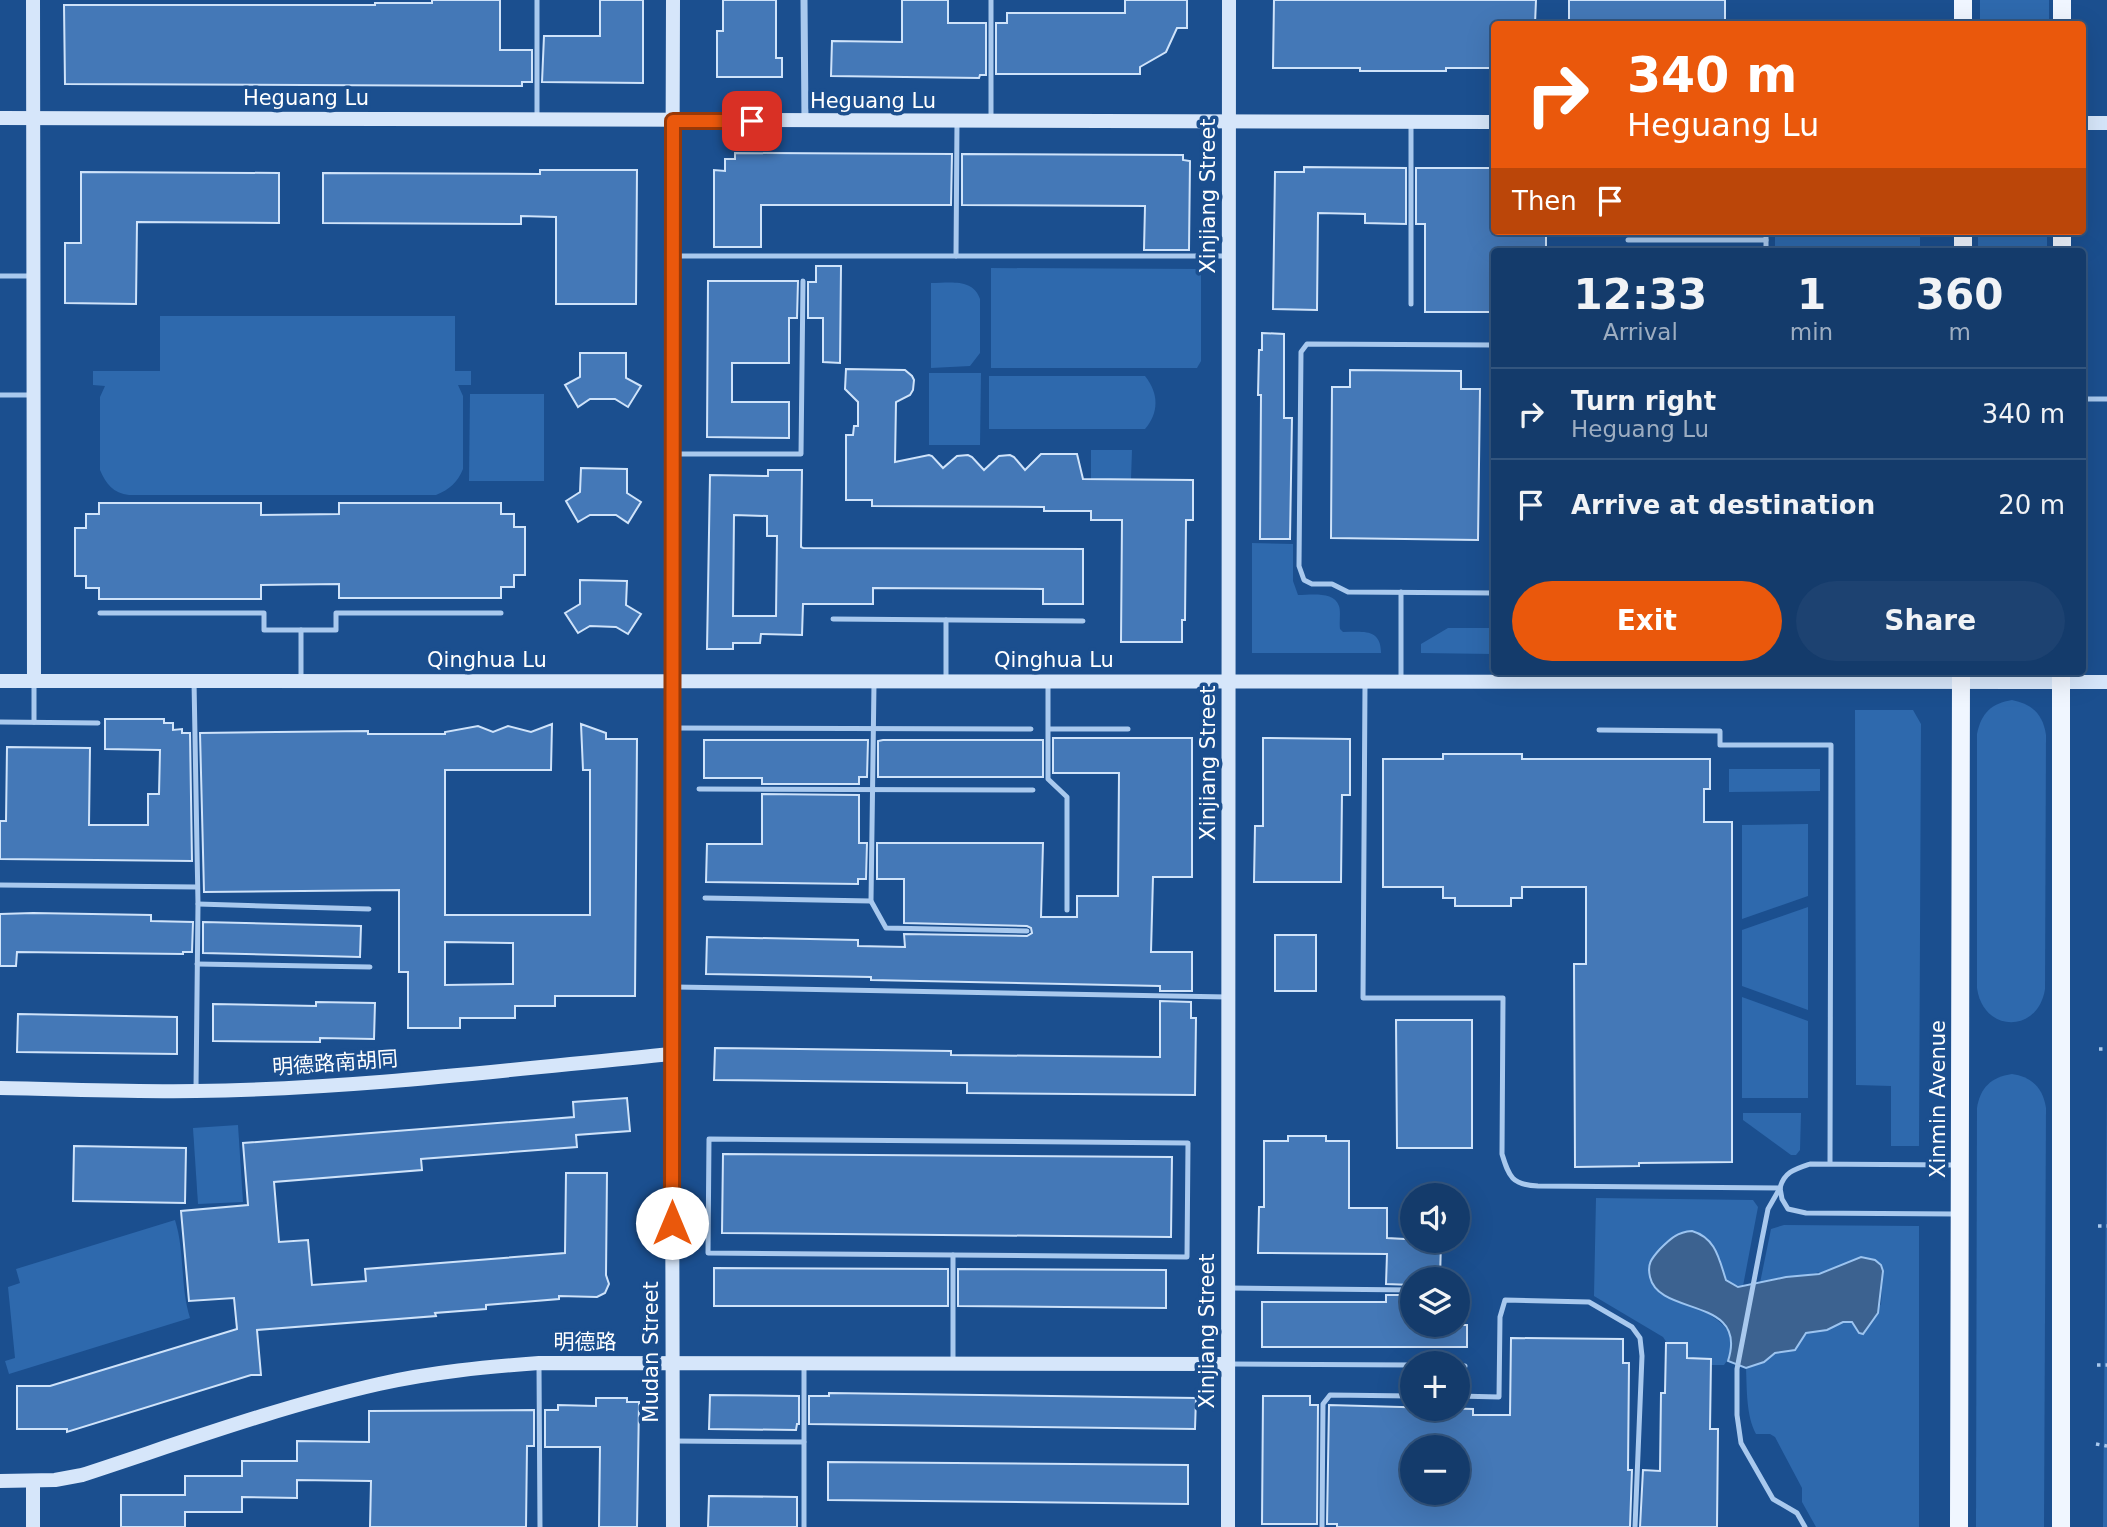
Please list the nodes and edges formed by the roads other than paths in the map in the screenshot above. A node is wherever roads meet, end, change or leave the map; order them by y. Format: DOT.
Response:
graph roads {
  1 [pos="33,0"];
  2 [pos="537,0"];
  3 [pos="673,0"];
  4 [pos="804,0"];
  5 [pos="991,0"];
  6 [pos="1229,0"];
  7 [pos="1963,0"];
  8 [pos="2062,0"];
  9 [pos="1963,21"];
  10 [pos="2062,21"];
  11 [pos="0,118"];
  12 [pos="33,118"];
  13 [pos="537,120"];
  14 [pos="673,121"];
  15 [pos="805,121"];
  16 [pos="957,122"];
  17 [pos="990,122"];
  18 [pos="1229,122"];
  19 [pos="1411,122"];
  20 [pos="1491,122"];
  21 [pos="2086,122"];
  22 [pos="2107,123"];
  23 [pos="1766,235"];
  24 [pos="1628,240"];
  25 [pos="1766,240"];
  26 [pos="1766,248"];
  27 [pos="673,256"];
  28 [pos="956,256"];
  29 [pos="1229,256"];
  30 [pos="0,276"];
  31 [pos="34,276"];
  32 [pos="803,281"];
  33 [pos="1411,304"];
  34 [pos="1491,345"];
  35 [pos="0,395"];
  36 [pos="34,395"];
  37 [pos="2086,399"];
  38 [pos="2107,399"];
  39 [pos="672,453"];
  40 [pos="1401,592"];
  41 [pos="1491,593"];
  42 [pos="501,612"];
  43 [pos="100,613"];
  44 [pos="833,619"];
  45 [pos="946,620"];
  46 [pos="1083,621"];
  47 [pos="301,630"];
  48 [pos="1961,677"];
  49 [pos="2061,677"];
  50 [pos="0,681"];
  51 [pos="34,681"];
  52 [pos="194,681"];
  53 [pos="301,681"];
  54 [pos="671,681"];
  55 [pos="874,681"];
  56 [pos="946,681"];
  57 [pos="1048,681"];
  58 [pos="1229,681"];
  59 [pos="1365,681"];
  60 [pos="1401,681"];
  61 [pos="2107,682"];
  62 [pos="0,722"];
  63 [pos="34,722"];
  64 [pos="98,723"];
  65 [pos="671,728"];
  66 [pos="873,728"];
  67 [pos="1031,729"];
  68 [pos="1048,729"];
  69 [pos="1128,729"];
  70 [pos="1599,730"];
  71 [pos="699,789"];
  72 [pos="873,789"];
  73 [pos="1033,790"];
  74 [pos="0,885"];
  75 [pos="197,887"];
  76 [pos="705,898"];
  77 [pos="871,901"];
  78 [pos="198,904"];
  79 [pos="369,909"];
  80 [pos="1067,910"];
  81 [pos="1027,931"];
  82 [pos="197,964"];
  83 [pos="370,967"];
  84 [pos="671,987"];
  85 [pos="1228,997"];
  86 [pos="672,1054"];
  87 [pos="0,1088"];
  88 [pos="196,1091"];
  89 [pos="1830,1163"];
  90 [pos="1960,1165"];
  91 [pos="1780,1188"];
  92 [pos="1960,1214"];
  93 [pos="953,1255"];
  94 [pos="1228,1288"];
  95 [pos="1400,1290"];
  96 [pos="538,1363"];
  97 [pos="672,1363"];
  98 [pos="804,1363"];
  99 [pos="953,1363"];
  100 [pos="1228,1364"];
  101 [pos="1400,1365"];
  102 [pos="1400,1396"];
  103 [pos="1470,1396"];
  104 [pos="672,1441"];
  105 [pos="804,1442"];
  106 [pos="0,1481"];
  107 [pos="33,1481"];
  108 [pos="33,1527"];
  109 [pos="540,1527"];
  110 [pos="673,1527"];
  111 [pos="804,1527"];
  112 [pos="1228,1527"];
  113 [pos="1322,1527"];
  114 [pos="1635,1527"];
  115 [pos="1805,1527"];
  116 [pos="1959,1527"];
  117 [pos="2061,1527"];
  1 -- 12 [label="street"];
  2 -- 13 [label="lane"];
  3 -- 14 [label="street, Mudan Street"];
  4 -- 15 [label="street"];
  5 -- 17 [label="lane"];
  6 -- 18 [label="street, Xinjiang Street"];
  7 -- 9 [label="main road"];
  8 -- 10 [label="main road"];
  11 -- 12 [label="street, Heguang Lu"];
  12 -- 13 [label="street, Heguang Lu"];
  12 -- 31 [label="street"];
  13 -- 14 [label="street, Heguang Lu"];
  14 -- 15 [label="street, Heguang Lu"];
  14 -- 27 [label="street, Mudan Street"];
  15 -- 16 [label="street, Heguang Lu"];
  16 -- 17 [label="street, Heguang Lu"];
  16 -- 28 [label="lane"];
  17 -- 18 [label="street, Heguang Lu"];
  18 -- 19 [label="street, Heguang Lu"];
  18 -- 29 [label="street, Xinjiang Street"];
  19 -- 20 [label="street, Heguang Lu"];
  19 -- 33 [label="lane"];
  21 -- 22 [label="street"];
  23 -- 25 [label="lane"];
  24 -- 25 [label="lane"];
  25 -- 26 [label="lane"];
  27 -- 28 [label="lane"];
  27 -- 39 [label="street, Mudan Street"];
  28 -- 29 [label="lane"];
  29 -- 58 [label="street, Xinjiang Street"];
  30 -- 31 [label="lane"];
  31 -- 36 [label="street"];
  32 -- 39 [label="lane"];
  34 -- 40 [label="lane"];
  35 -- 36 [label="lane"];
  36 -- 51 [label="street"];
  37 -- 38 [label="lane"];
  39 -- 54 [label="street, Mudan Street"];
  40 -- 41 [label="lane"];
  40 -- 60 [label="lane"];
  42 -- 47 [label="lane"];
  43 -- 47 [label="lane"];
  44 -- 45 [label="lane"];
  45 -- 46 [label="lane"];
  45 -- 56 [label="lane"];
  47 -- 53 [label="lane"];
  48 -- 49 [label="street, Qinghua Lu"];
  48 -- 60 [label="street, Qinghua Lu"];
  48 -- 90 [label="main road, Xinmin Avenue"];
  49 -- 61 [label="street, Qinghua Lu"];
  49 -- 117 [label="main road"];
  50 -- 51 [label="street, Qinghua Lu"];
  51 -- 52 [label="street, Qinghua Lu"];
  51 -- 63 [label="lane"];
  52 -- 53 [label="street, Qinghua Lu"];
  52 -- 75 [label="lane"];
  53 -- 54 [label="street, Qinghua Lu"];
  54 -- 55 [label="street, Qinghua Lu"];
  54 -- 65 [label="street, Mudan Street"];
  55 -- 56 [label="street, Qinghua Lu"];
  55 -- 66 [label="lane"];
  56 -- 57 [label="street, Qinghua Lu"];
  57 -- 58 [label="street, Qinghua Lu"];
  57 -- 68 [label="lane"];
  58 -- 59 [label="street, Qinghua Lu"];
  58 -- 85 [label="street, Xinjiang Street"];
  59 -- 60 [label="street, Qinghua Lu"];
  59 -- 91 [label="lane"];
  62 -- 63 [label="lane"];
  63 -- 64 [label="lane"];
  65 -- 66 [label="lane"];
  65 -- 84 [label="street, Mudan Street"];
  66 -- 67 [label="lane"];
  66 -- 72 [label="lane"];
  68 -- 69 [label="lane"];
  68 -- 80 [label="lane"];
  70 -- 89 [label="lane"];
  71 -- 72 [label="lane"];
  72 -- 73 [label="lane"];
  72 -- 77 [label="lane"];
  74 -- 75 [label="lane"];
  75 -- 78 [label="lane"];
  76 -- 77 [label="lane"];
  77 -- 81 [label="lane"];
  78 -- 79 [label="lane"];
  78 -- 82 [label="lane"];
  82 -- 83 [label="lane"];
  82 -- 88 [label="lane"];
  84 -- 85 [label="lane"];
  84 -- 86 [label="street, Mudan Street"];
  85 -- 94 [label="street, Xinjiang Street"];
  86 -- 88 [label="street, 明德路南胡同"];
  86 -- 97 [label="street, Mudan Street"];
  87 -- 88 [label="street, 明德路南胡同"];
  89 -- 90 [label="lane"];
  89 -- 91 [label="lane"];
  90 -- 92 [label="main road, Xinmin Avenue"];
  91 -- 92 [label="lane"];
  91 -- 115 [label="lane"];
  92 -- 116 [label="main road, Xinmin Avenue"];
  93 -- 93 [label="lane"];
  93 -- 99 [label="lane"];
  94 -- 95 [label="lane"];
  94 -- 100 [label="street, Xinjiang Street"];
  96 -- 97 [label="street, 明德路"];
  96 -- 107 [label="street, 明德路"];
  96 -- 109 [label="lane"];
  97 -- 98 [label="street, 明德路"];
  97 -- 104 [label="street, Mudan Street"];
  98 -- 99 [label="street, 明德路"];
  98 -- 105 [label="lane"];
  99 -- 100 [label="street, 明德路"];
  100 -- 101 [label="lane"];
  100 -- 112 [label="street, Xinjiang Street"];
  102 -- 113 [label="lane"];
  103 -- 114 [label="lane"];
  104 -- 105 [label="lane"];
  104 -- 110 [label="street, Mudan Street"];
  105 -- 111 [label="lane"];
  106 -- 107 [label="street, 明德路"];
  107 -- 108 [label="street"];
}
